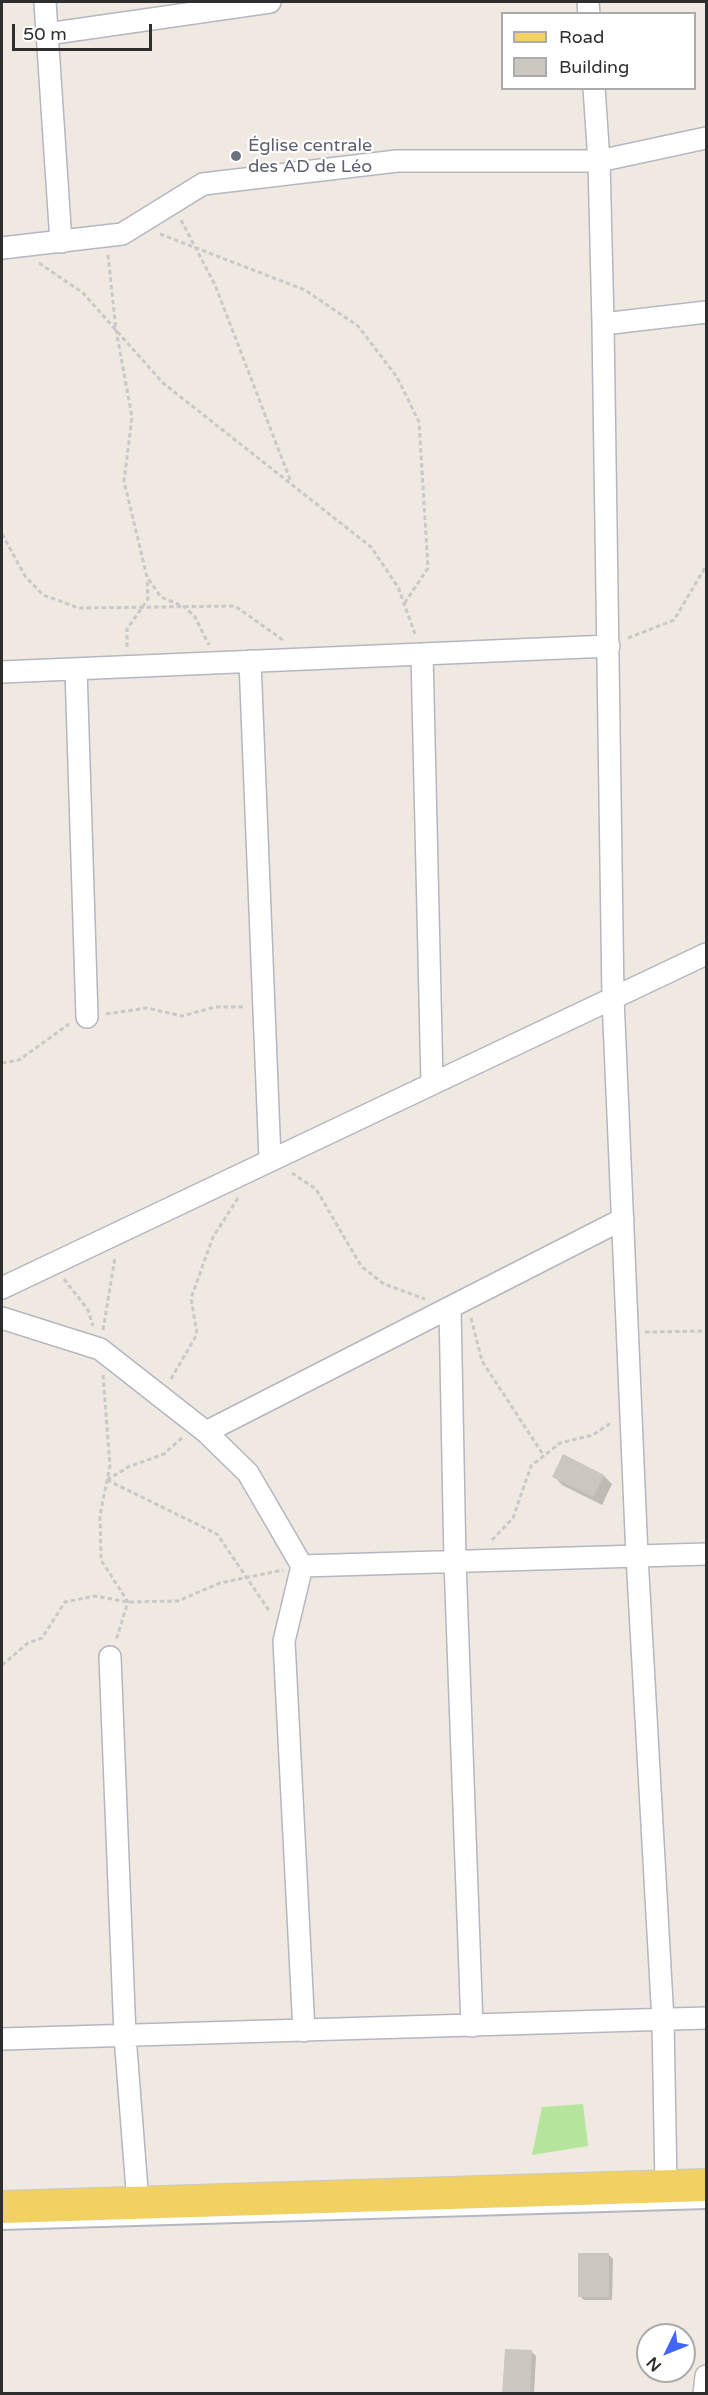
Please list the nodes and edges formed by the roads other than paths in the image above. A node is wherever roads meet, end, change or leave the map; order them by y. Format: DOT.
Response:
graph roads {
  1 [pos="45,2"];
  2 [pos="270,2"];
  3 [pos="47,34"];
  4 [pos="594,90"];
  5 [pos="706,138"];
  6 [pos="599,161"];
  7 [pos="61,242"];
  8 [pos="6,244"];
  9 [pos="706,312"];
  10 [pos="603,324"];
  11 [pos="609,646"];
  12 [pos="422,654"];
  13 [pos="250,661"];
  14 [pos="76,669"];
  15 [pos="2,672"];
  16 [pos="706,954"];
  17 [pos="613,998"];
  18 [pos="87,1017"];
  19 [pos="432,1083"];
  20 [pos="266,1161"];
  21 [pos="623,1220"];
  22 [pos="2,1288"];
  23 [pos="458,1303"];
  24 [pos="2,1318"];
  25 [pos="201,1428"];
  26 [pos="706,1554"];
  27 [pos="637,1556"];
  28 [pos="464,1561"];
  29 [pos="302,1566"];
  30 [pos="110,1657"];
  31 [pos="706,2018"];
  32 [pos="663,2021"];
  33 [pos="472,2026"];
  34 [pos="304,2031"];
  35 [pos="125,2036"];
  36 [pos="2,2039"];
  37 [pos="666,2185"];
  38 [pos="706,2185"];
  39 [pos="138,2203"];
  40 [pos="706,2203"];
  41 [pos="2,2207"];
  42 [pos="2,2224"];
  43 [pos="706,2376"];
  44 [pos="704,2394"];
  1 -- 3 [label="street"];
  2 -- 3 [label="street"];
  3 -- 7 [label="street"];
  4 -- 6 [label="street"];
  5 -- 6 [label="street"];
  6 -- 7 [label="street"];
  6 -- 10 [label="street"];
  7 -- 8 [label="street"];
  9 -- 10 [label="street"];
  10 -- 11 [label="street"];
  11 -- 12 [label="street"];
  11 -- 17 [label="street"];
  12 -- 13 [label="street"];
  12 -- 19 [label="street"];
  13 -- 14 [label="street"];
  13 -- 20 [label="street"];
  14 -- 15 [label="street"];
  14 -- 18 [label="street"];
  16 -- 17 [label="street"];
  17 -- 19 [label="street"];
  17 -- 21 [label="street"];
  19 -- 20 [label="street"];
  20 -- 22 [label="street"];
  21 -- 23 [label="street"];
  21 -- 27 [label="street"];
  23 -- 25 [label="street"];
  23 -- 28 [label="street"];
  24 -- 25 [label="street"];
  25 -- 29 [label="street"];
  26 -- 27 [label="street"];
  27 -- 28 [label="street"];
  27 -- 32 [label="street"];
  28 -- 29 [label="street"];
  28 -- 33 [label="street"];
  29 -- 34 [label="street"];
  30 -- 35 [label="street"];
  31 -- 32 [label="street"];
  32 -- 33 [label="street"];
  32 -- 37 [label="street"];
  33 -- 34 [label="street"];
  34 -- 35 [label="street"];
  35 -- 36 [label="street"];
  35 -- 39 [label="street"];
  37 -- 38 [label="main road"];
  37 -- 39 [label="main road"];
  39 -- 41 [label="main road"];
  40 -- 42 [label="lane"];
  43 -- 44 [label="street"];
}
